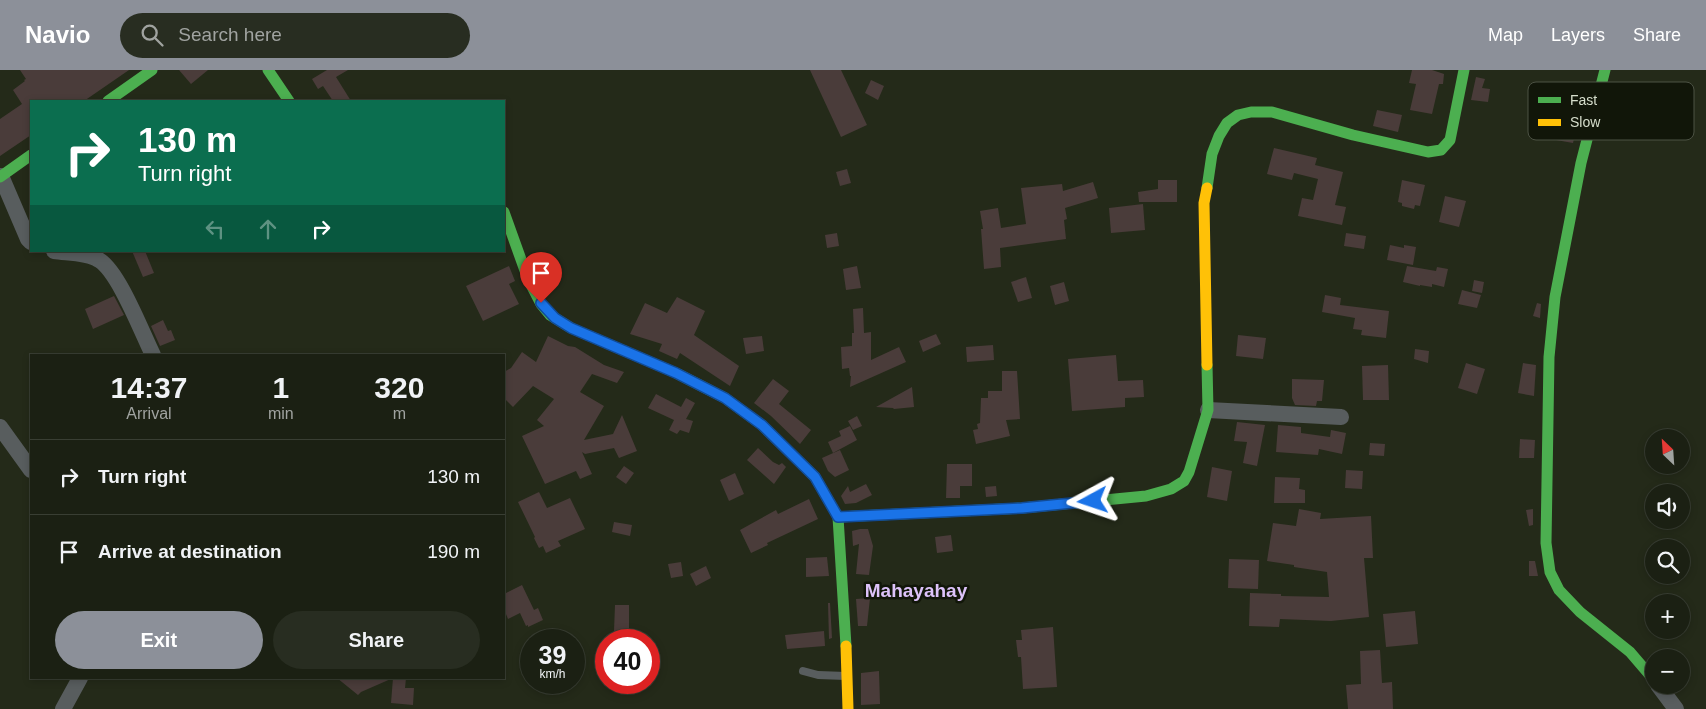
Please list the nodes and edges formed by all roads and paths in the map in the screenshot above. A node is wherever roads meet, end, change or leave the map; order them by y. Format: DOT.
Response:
graph roads {
  1 [pos="152,70"];
  2 [pos="268,70"];
  3 [pos="1464,70"];
  4 [pos="109,100"];
  5 [pos="288,100"];
  6 [pos="1587,140"];
  7 [pos="30,156"];
  8 [pos="0,176"];
  9 [pos="505,215"];
  10 [pos="30,241"];
  11 [pos="61,252"];
  12 [pos="152,354"];
  13 [pos="1208,410"];
  14 [pos="1341,417"];
  15 [pos="0,427"];
  16 [pos="30,469"];
  17 [pos="838,517"];
  18 [pos="1645,670"];
  19 [pos="803,671"];
  20 [pos="848,676"];
  21 [pos="79,679"];
  22 [pos="1665,694"];
  23 [pos="64,709"];
  24 [pos="848,709"];
  25 [pos="1676,709"];
  1 -- 4 [label="street"];
  2 -- 5 [label="street"];
  3 -- 13 [label="street"];
  6 -- 18 [label="street"];
  7 -- 8 [label="street"];
  8 -- 10 [label="street"];
  9 -- 17 [label="street"];
  11 -- 12 [label="street"];
  13 -- 14 [label="street"];
  13 -- 17 [label="street"];
  15 -- 16 [label="street"];
  17 -- 20 [label="street"];
  19 -- 20 [label="lane"];
  20 -- 24 [label="street"];
  21 -- 23 [label="street"];
  22 -- 25 [label="street"];
}
